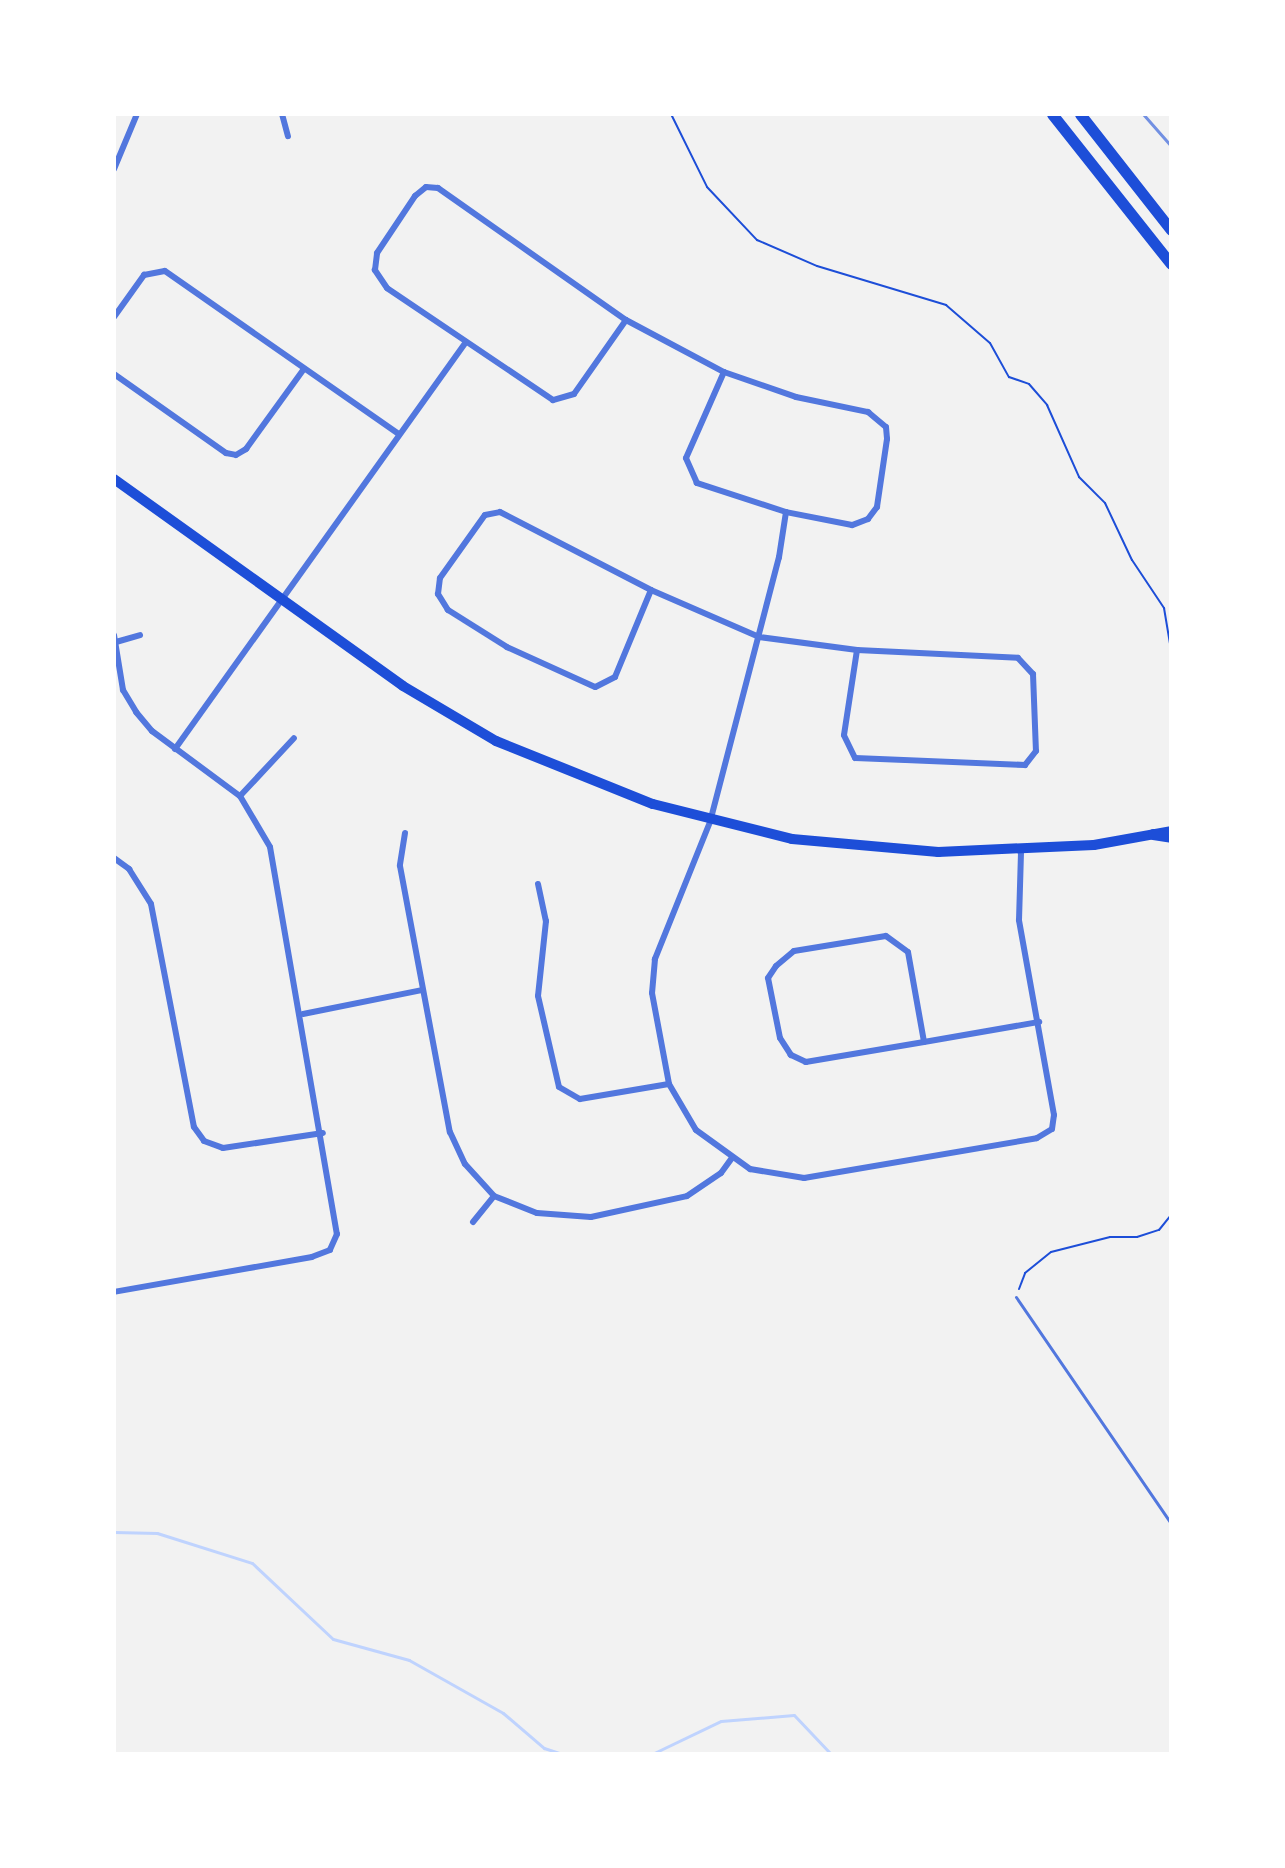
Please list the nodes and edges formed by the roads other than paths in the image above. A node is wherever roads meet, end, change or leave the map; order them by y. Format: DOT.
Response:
graph roads {
  1 [pos="137,114"];
  2 [pos="282,114"];
  3 [pos="1052,114"];
  4 [pos="1080,114"];
  5 [pos="288,136"];
  6 [pos="114,169"];
  7 [pos="1171,230"];
  8 [pos="1171,264"];
  9 [pos="114,317"];
  10 [pos="626,320"];
  11 [pos="466,342"];
  12 [pos="304,369"];
  13 [pos="724,372"];
  14 [pos="114,374"];
  15 [pos="399,434"];
  16 [pos="114,479"];
  17 [pos="786,512"];
  18 [pos="651,590"];
  19 [pos="281,596"];
  20 [pos="140,635"];
  21 [pos="759,637"];
  22 [pos="115,638"];
  23 [pos="857,650"];
  24 [pos="294,738"];
  25 [pos="175,749"];
  26 [pos="240,796"];
  27 [pos="710,822"];
  28 [pos="405,833"];
  29 [pos="1153,834"];
  30 [pos="1171,834"];
  31 [pos="1021,851"];
  32 [pos="114,858"];
  33 [pos="538,884"];
  34 [pos="422,990"];
  35 [pos="303,1014"];
  36 [pos="1039,1022"];
  37 [pos="924,1042"];
  38 [pos="669,1084"];
  39 [pos="323,1133"];
  40 [pos="732,1158"];
  41 [pos="494,1196"];
  42 [pos="473,1222"];
  43 [pos="114,1292"];
  44 [pos="1016,1297"];
  45 [pos="1171,1523"];
  1 -- 6 [label="street"];
  2 -- 5 [label="street"];
  3 -- 8 [label="highway"];
  4 -- 7 [label="highway"];
  9 -- 12 [label="street"];
  10 -- 11 [label="street"];
  10 -- 11 [label="street"];
  10 -- 13 [label="street"];
  11 -- 15 [label="street"];
  12 -- 14 [label="street"];
  12 -- 15 [label="street"];
  13 -- 17 [label="street"];
  13 -- 17 [label="street"];
  15 -- 19 [label="street"];
  16 -- 19 [label="main road"];
  17 -- 21 [label="street"];
  18 -- 18 [label="street"];
  18 -- 21 [label="street"];
  19 -- 25 [label="street"];
  19 -- 27 [label="main road"];
  20 -- 22 [label="street"];
  21 -- 23 [label="street"];
  21 -- 27 [label="street"];
  22 -- 25 [label="street"];
  23 -- 23 [label="street"];
  24 -- 26 [label="street"];
  25 -- 26 [label="street"];
  26 -- 35 [label="street"];
  27 -- 31 [label="main road"];
  27 -- 38 [label="street"];
  28 -- 34 [label="street"];
  29 -- 30 [label="highway"];
  29 -- 31 [label="main road"];
  31 -- 36 [label="street"];
  32 -- 39 [label="street"];
  33 -- 38 [label="street"];
  34 -- 35 [label="street"];
  34 -- 41 [label="street"];
  35 -- 39 [label="street"];
  36 -- 37 [label="street"];
  36 -- 40 [label="street"];
  37 -- 37 [label="street"];
  38 -- 40 [label="street"];
  39 -- 43 [label="street"];
  40 -- 41 [label="street"];
  41 -- 42 [label="street"];
  44 -- 45 [label="lane"];
}
